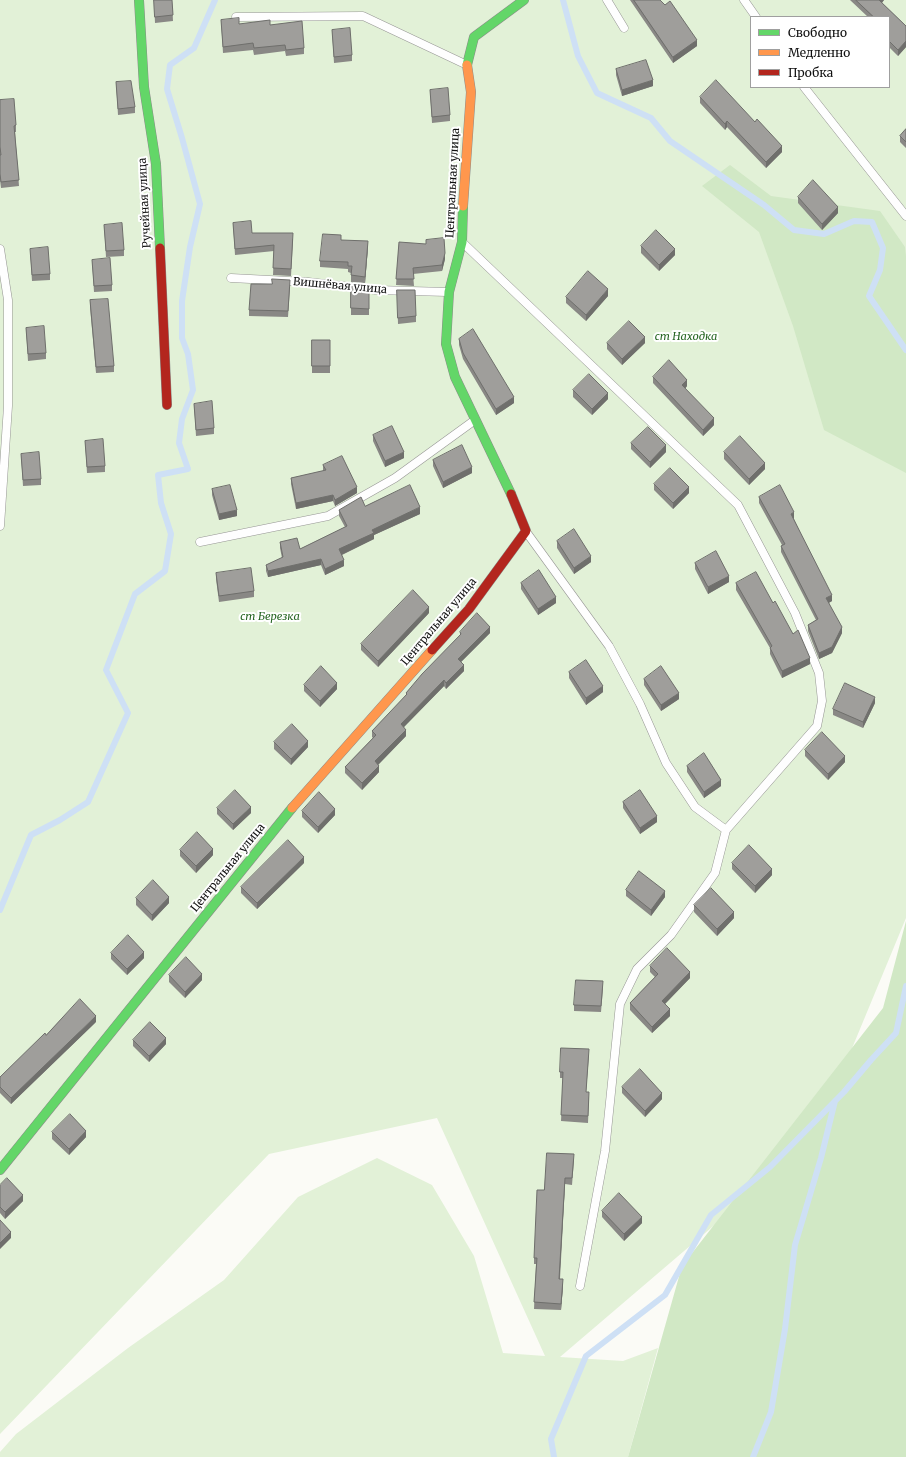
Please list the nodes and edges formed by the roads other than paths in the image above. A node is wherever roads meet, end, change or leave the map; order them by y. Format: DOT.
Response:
graph roads {
  1 [pos="139,0"];
  2 [pos="524,0"];
  3 [pos="607,0"];
  4 [pos="744,0"];
  5 [pos="755,16"];
  6 [pos="236,17"];
  7 [pos="624,28"];
  8 [pos="467,66"];
  9 [pos="805,88"];
  10 [pos="906,216"];
  11 [pos="462,242"];
  12 [pos="0,250"];
  13 [pos="231,278"];
  14 [pos="448,292"];
  15 [pos="167,405"];
  16 [pos="476,420"];
  17 [pos="0,526"];
  18 [pos="526,531"];
  19 [pos="200,542"];
  20 [pos="726,830"];
  21 [pos="0,1170"];
  22 [pos="580,1286"];
  1 -- 15 [label="street, Ручейная улица"];
  2 -- 8 [label="street, Центральная улица"];
  3 -- 7 [label="lane"];
  4 -- 5 [label="lane"];
  6 -- 8 [label="lane"];
  8 -- 11 [label="street, Центральная улица"];
  9 -- 10 [label="lane"];
  11 -- 14 [label="street, Центральная улица"];
  11 -- 20 [label="lane"];
  12 -- 17 [label="lane"];
  13 -- 14 [label="lane, Вишнёвая улица"];
  14 -- 16 [label="street, Центральная улица"];
  16 -- 18 [label="street, Центральная улица"];
  16 -- 19 [label="lane"];
  18 -- 20 [label="lane"];
  18 -- 21 [label="street, Центральная улица"];
  20 -- 22 [label="lane"];
}
